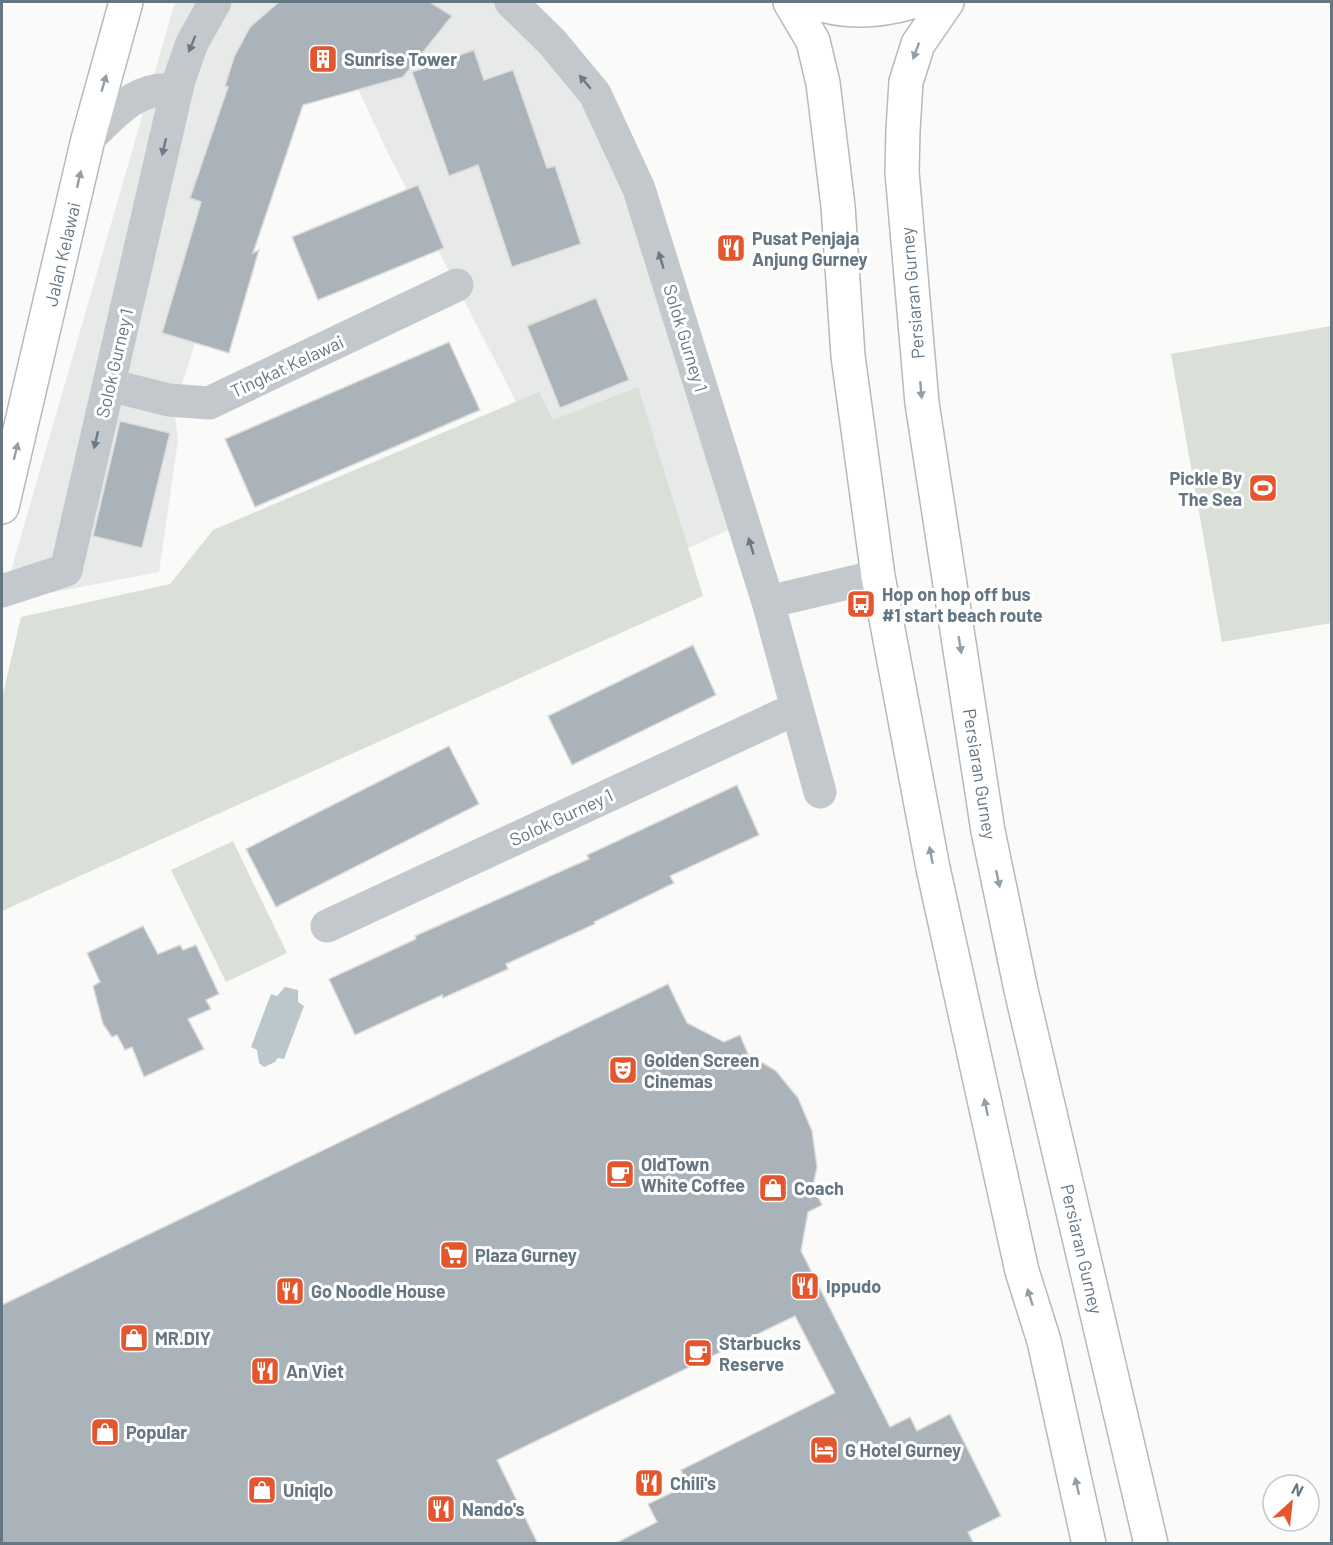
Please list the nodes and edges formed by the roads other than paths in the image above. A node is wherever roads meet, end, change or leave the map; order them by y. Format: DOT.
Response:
graph roads {
  1 [pos="215,2"];
  2 [pos="510,2"];
  3 [pos="790,2"];
  4 [pos="812,2"];
  5 [pos="912,2"];
  6 [pos="947,2"];
  7 [pos="122,6"];
  8 [pos="177,90"];
  9 [pos="88,139"];
  10 [pos="457,285"];
  11 [pos="109,385"];
  12 [pos="2,507"];
  13 [pos="878,576"];
  14 [pos="2,591"];
  15 [pos="768,602"];
  16 [pos="795,709"];
  17 [pos="820,792"];
  18 [pos="327,926"];
  19 [pos="1089,1544"];
  20 [pos="1151,1544"];
  1 -- 8 [label="street, Solok Gurney 1, one-way"];
  15 -- 2 [label="street, Solok Gurney 1, one-way"];
  3 -- 13 [label="main road"];
  4 -- 5 [label="main road"];
  6 -- 20 [label="main road, Persiaran Gurney, one-way"];
  9 -- 7 [label="main road, Jalan Kelawai, one-way"];
  8 -- 9 [label="street"];
  8 -- 11 [label="street, Solok Gurney 1, one-way"];
  12 -- 9 [label="main road, Jalan Kelawai, one-way"];
  10 -- 11 [label="street, Tingkat Kelawai"];
  11 -- 14 [label="street, Solok Gurney 1, one-way"];
  13 -- 15 [label="street"];
  19 -- 13 [label="main road, one-way"];
  15 -- 16 [label="street, Solok Gurney 1"];
  16 -- 17 [label="street, Solok Gurney 1"];
  16 -- 18 [label="street, Solok Gurney 1"];
}
